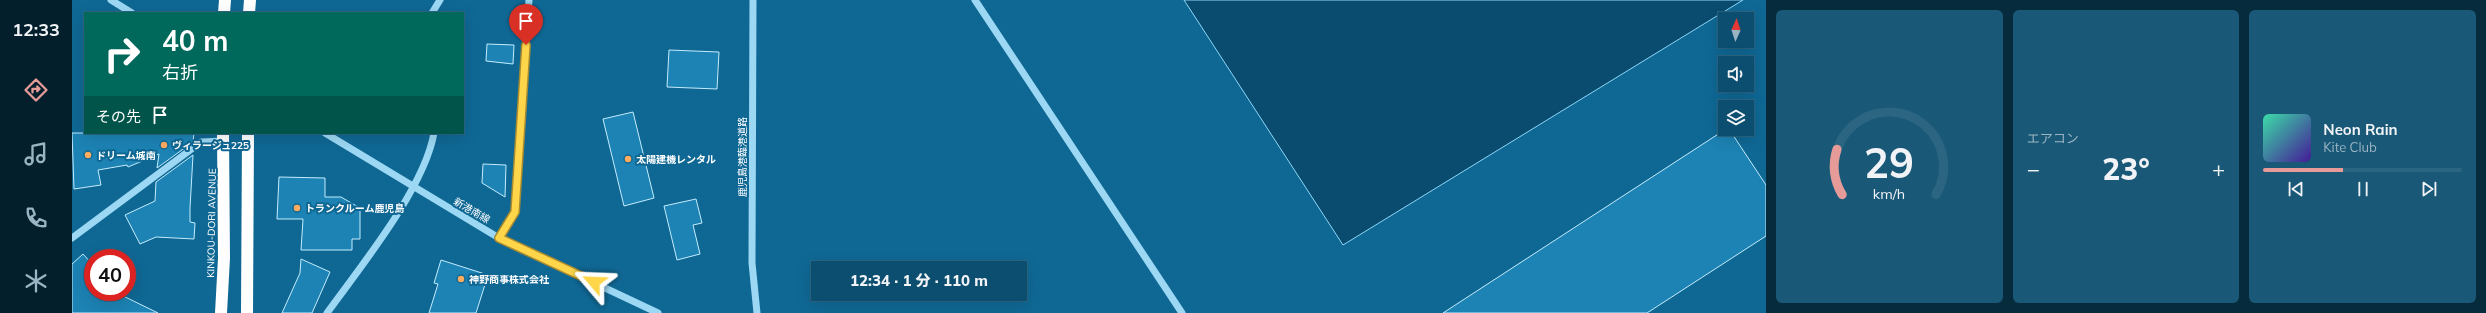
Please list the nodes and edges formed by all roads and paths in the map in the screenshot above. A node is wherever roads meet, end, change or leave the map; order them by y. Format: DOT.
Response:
graph roads {
  1 [pos="111,0"];
  2 [pos="225,0"];
  3 [pos="250,0"];
  4 [pos="440,0"];
  5 [pos="529,0"];
  6 [pos="753,0"];
  7 [pos="975,0"];
  8 [pos="130,12"];
  9 [pos="224,12"];
  10 [pos="249,12"];
  11 [pos="433,12"];
  12 [pos="248,134"];
  13 [pos="327,134"];
  14 [pos="434,134"];
  15 [pos="223,137"];
  16 [pos="412,187"];
  17 [pos="72,238"];
  18 [pos="499,238"];
  19 [pos="221,313"];
  20 [pos="247,313"];
  21 [pos="327,313"];
  22 [pos="658,313"];
  23 [pos="757,313"];
  24 [pos="1182,313"];
  1 -- 8 [label="street"];
  2 -- 9 [label="highway"];
  3 -- 10 [label="highway"];
  4 -- 11 [label="street"];
  5 -- 18 [label="street"];
  6 -- 23 [label="street, 鹿児島港臨港道路"];
  7 -- 24 [label="street"];
  12 -- 20 [label="highway"];
  13 -- 16 [label="street, 新港南線"];
  14 -- 16 [label="street"];
  15 -- 17 [label="street"];
  15 -- 19 [label="highway, KINKOU-DORI AVENUE"];
  16 -- 18 [label="street, 新港南線"];
  16 -- 21 [label="street"];
  18 -- 22 [label="street, 新港南線"];
}
